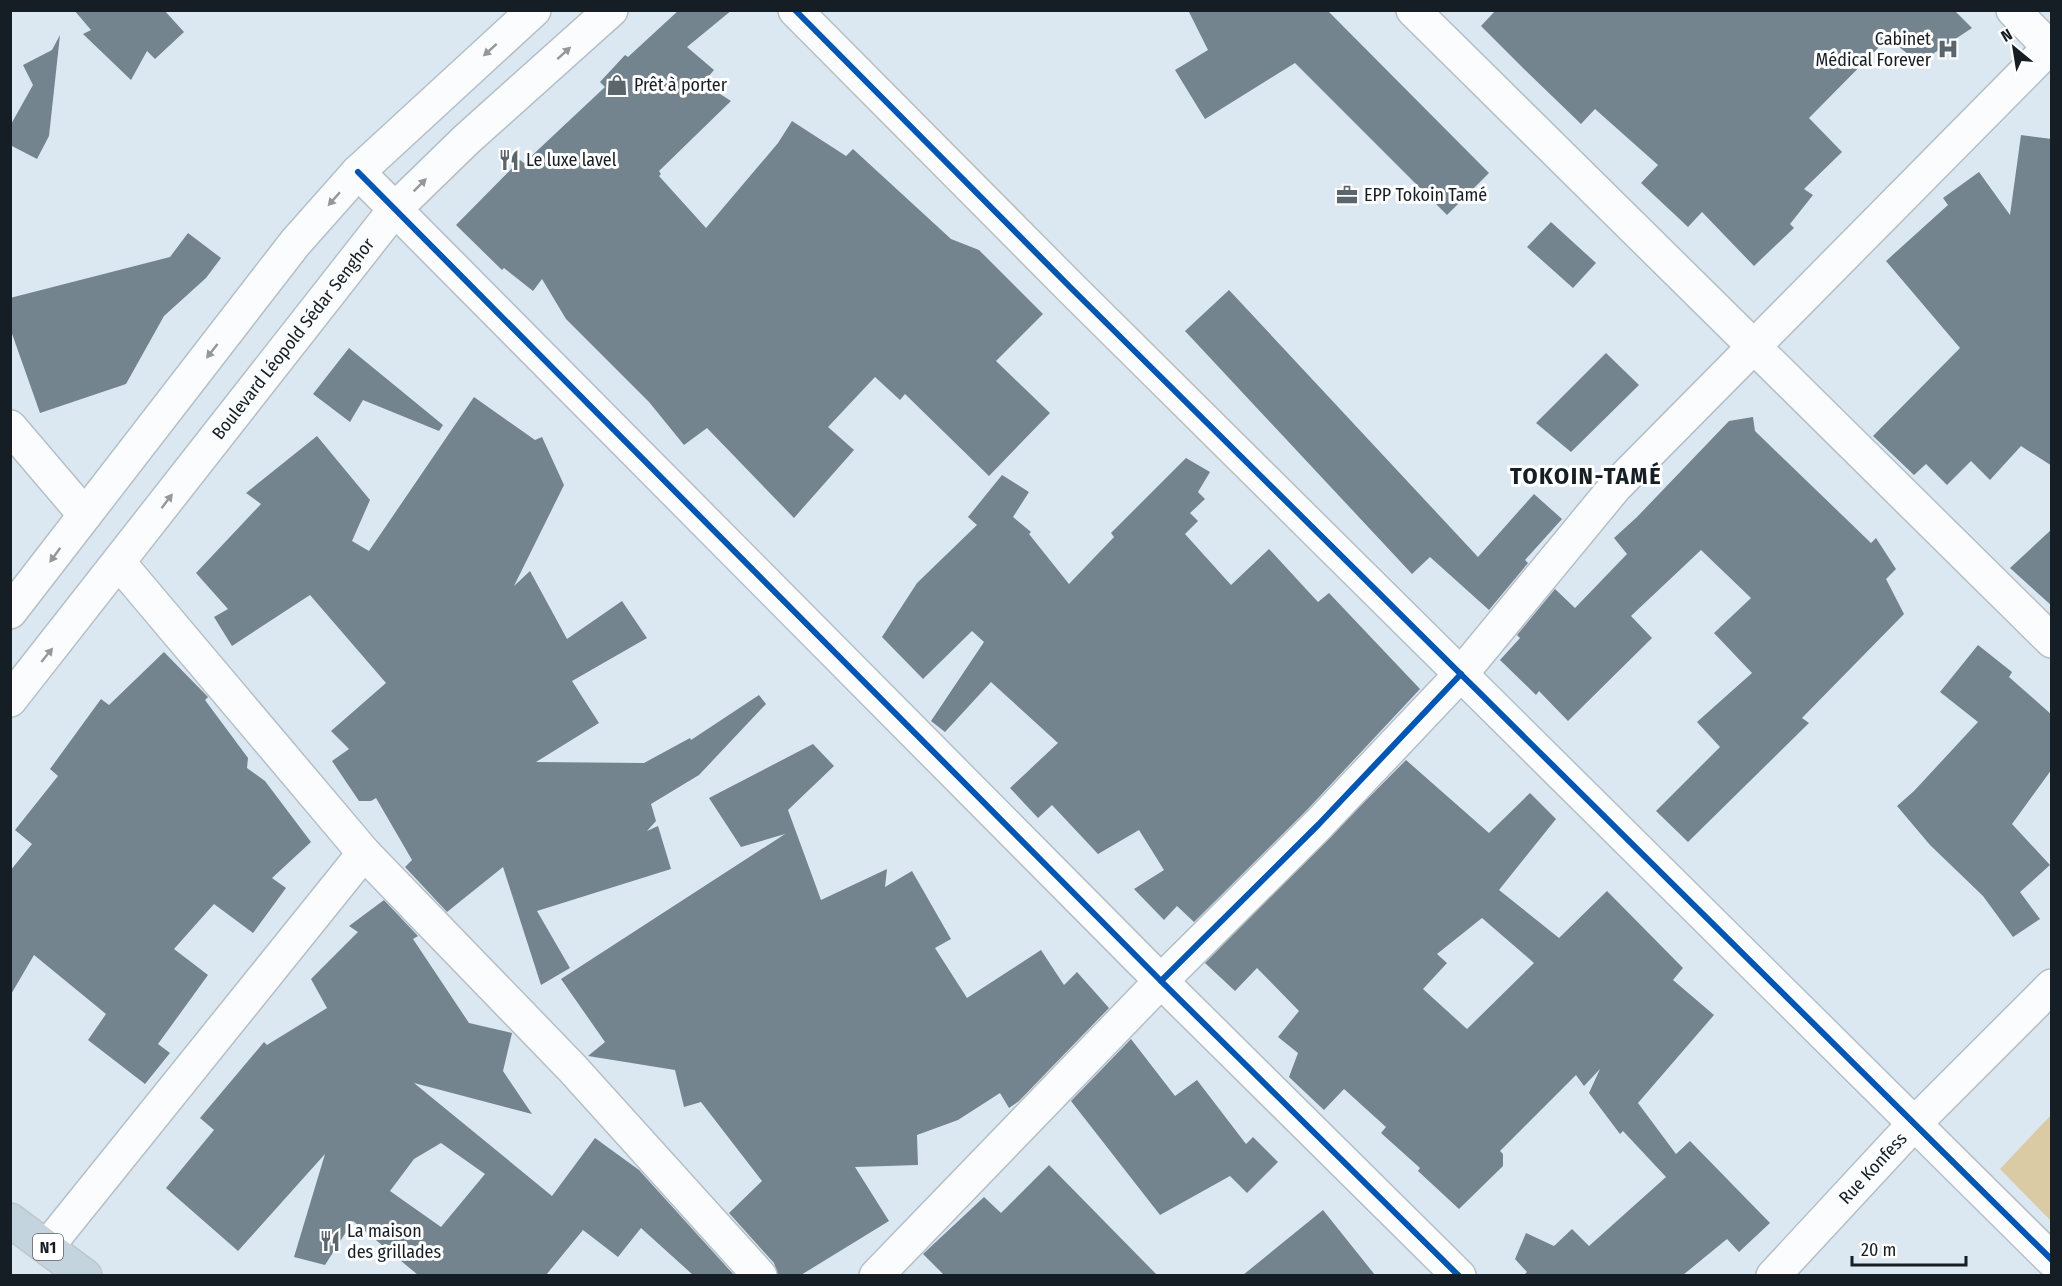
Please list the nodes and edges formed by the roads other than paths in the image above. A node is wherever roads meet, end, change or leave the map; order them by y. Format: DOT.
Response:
graph roads {
  1 [pos="534,10"];
  2 [pos="611,10"];
  3 [pos="795,10"];
  4 [pos="1413,10"];
  5 [pos="2013,10"];
  6 [pos="2050,49"];
  7 [pos="358,171"];
  8 [pos="395,209"];
  9 [pos="1754,346"];
  10 [pos="10,427"];
  11 [pos="85,515"];
  12 [pos="120,564"];
  13 [pos="10,612"];
  14 [pos="2052,641"];
  15 [pos="1461,674"];
  16 [pos="10,700"];
  17 [pos="364,853"];
  18 [pos="1161,981"];
  19 [pos="2052,987"];
  20 [pos="1913,1125"];
  21 [pos="10,1220"];
  22 [pos="47,1247"];
  23 [pos="2052,1260"];
  24 [pos="85,1275"];
  25 [pos="760,1275"];
  26 [pos="876,1275"];
  27 [pos="1459,1275"];
  28 [pos="1773,1275"];
  1 -- 7 [label="street, one-way"];
  8 -- 2 [label="street, Boulevard Léopold Sédar Senghor, one-way"];
  3 -- 15 [label="street"];
  4 -- 9 [label="street"];
  5 -- 6 [label="street"];
  6 -- 9 [label="street"];
  7 -- 8 [label="street"];
  7 -- 11 [label="street, one-way"];
  12 -- 8 [label="street, Boulevard Léopold Sédar Senghor, one-way"];
  8 -- 18 [label="street"];
  9 -- 14 [label="street"];
  9 -- 15 [label="street"];
  10 -- 11 [label="street"];
  11 -- 13 [label="street, one-way"];
  16 -- 12 [label="street, Boulevard Léopold Sédar Senghor, one-way"];
  12 -- 17 [label="street"];
  15 -- 18 [label="street"];
  15 -- 20 [label="street"];
  17 -- 22 [label="street"];
  17 -- 25 [label="street"];
  18 -- 26 [label="street"];
  18 -- 27 [label="street"];
  19 -- 20 [label="street, Rue Konfess"];
  20 -- 23 [label="street"];
  20 -- 28 [label="street, Rue Konfess"];
  21 -- 22 [label="highway, N1"];
  22 -- 24 [label="highway, N1"];
}
